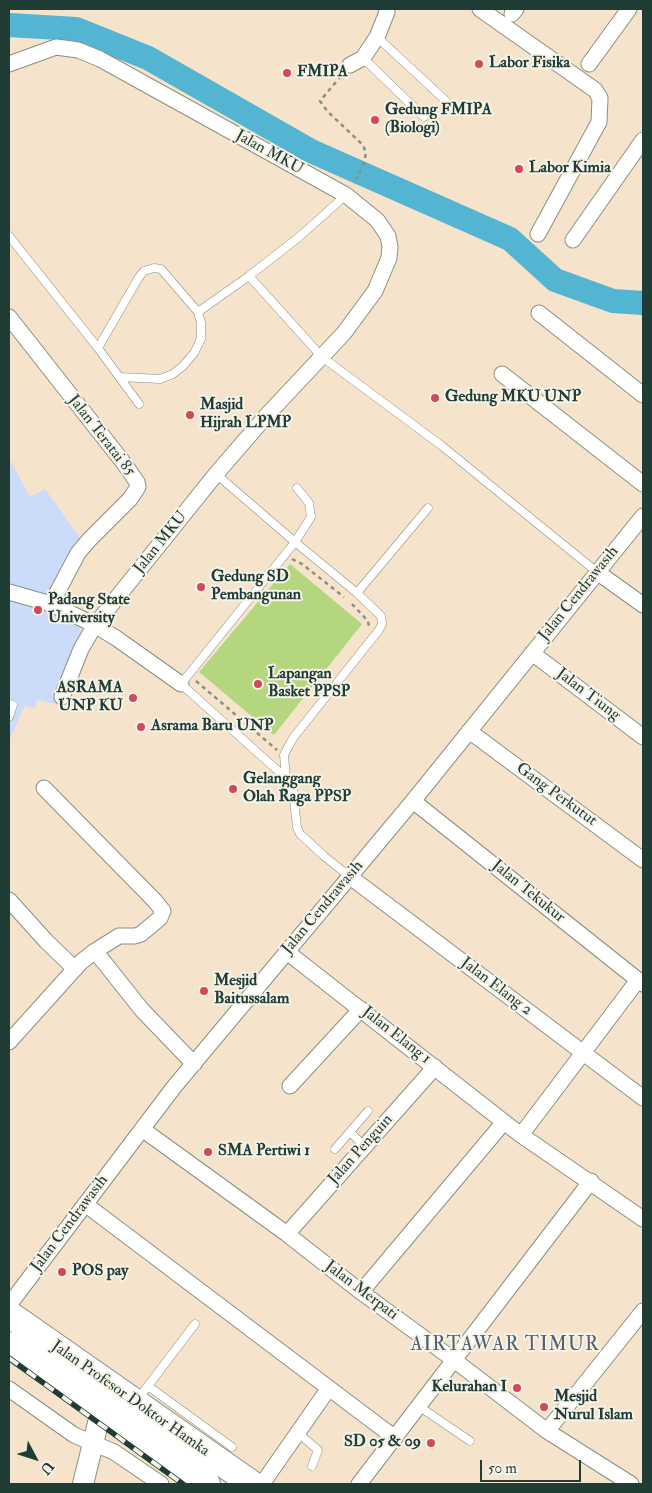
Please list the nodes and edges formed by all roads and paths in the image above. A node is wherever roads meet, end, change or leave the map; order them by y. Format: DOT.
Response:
graph roads {
  1 [pos="480,9"];
  2 [pos="629,9"];
  3 [pos="387,10"];
  4 [pos="376,37"];
  5 [pos="356,62"];
  6 [pos="9,64"];
  7 [pos="589,64"];
  8 [pos="445,100"];
  9 [pos="424,117"];
  10 [pos="643,140"];
  11 [pos="355,182"];
  12 [pos="346,196"];
  13 [pos="538,234"];
  14 [pos="9,236"];
  15 [pos="572,240"];
  16 [pos="249,276"];
  17 [pos="198,312"];
  18 [pos="539,313"];
  19 [pos="9,317"];
  20 [pos="98,348"];
  21 [pos="322,356"];
  22 [pos="502,374"];
  23 [pos="120,377"];
  24 [pos="643,395"];
  25 [pos="139,404"];
  26 [pos="216,474"];
  27 [pos="643,484"];
  28 [pos="297,488"];
  29 [pos="428,508"];
  30 [pos="643,516"];
  31 [pos="294,542"];
  32 [pos="290,558"];
  33 [pos="597,572"];
  34 [pos="9,592"];
  35 [pos="357,593"];
  36 [pos="51,604"];
  37 [pos="643,605"];
  38 [pos="95,625"];
  39 [pos="370,632"];
  40 [pos="532,653"];
  41 [pos="184,679"];
  42 [pos="62,697"];
  43 [pos="9,704"];
  44 [pos="9,717"];
  45 [pos="469,731"];
  46 [pos="643,737"];
  47 [pos="284,759"];
  48 [pos="286,778"];
  49 [pos="44,788"];
  50 [pos="413,801"];
  51 [pos="643,860"];
  52 [pos="349,876"];
  53 [pos="9,900"];
  54 [pos="96,951"];
  55 [pos="287,952"];
  56 [pos="75,969"];
  57 [pos="641,982"];
  58 [pos="361,1009"];
  59 [pos="10,1039"];
  60 [pos="585,1053"];
  61 [pos="194,1064"];
  62 [pos="435,1067"];
  63 [pos="290,1086"];
  64 [pos="643,1098"];
  65 [pos="368,1111"];
  66 [pos="504,1122"];
  67 [pos="142,1129"];
  68 [pos="350,1132"];
  69 [pos="522,1135"];
  70 [pos="364,1146"];
  71 [pos="335,1150"];
  72 [pos="591,1182"];
  73 [pos="85,1204"];
  74 [pos="643,1219"];
  75 [pos="287,1234"];
  76 [pos="361,1292"];
  77 [pos="9,1305"];
  78 [pos="643,1311"];
  79 [pos="9,1314"];
  80 [pos="194,1324"];
  81 [pos="9,1345"];
  82 [pos="454,1360"];
  83 [pos="330,1388"];
  84 [pos="9,1389"];
  85 [pos="141,1394"];
  86 [pos="420,1407"];
  87 [pos="101,1411"];
  88 [pos="177,1420"];
  89 [pos="547,1431"];
  90 [pos="298,1433"];
  91 [pos="396,1438"];
  92 [pos="470,1440"];
  93 [pos="92,1443"];
  94 [pos="232,1447"];
  95 [pos="312,1466"];
  96 [pos="83,1484"];
  97 [pos="161,1484"];
  98 [pos="207,1484"];
  99 [pos="252,1484"];
  100 [pos="262,1484"];
  101 [pos="360,1484"];
  102 [pos="630,1484"];
  1 -- 13 [label="street"];
  2 -- 7 [label="street"];
  3 -- 4 [label="street"];
  4 -- 5 [label="street"];
  4 -- 8 [label="lane"];
  5 -- 9 [label="lane"];
  5 -- 11 [label="path"];
  6 -- 12 [label="street, Jalan MKU"];
  10 -- 15 [label="street"];
  12 -- 16 [label="lane"];
  12 -- 21 [label="street, Jalan MKU"];
  14 -- 20 [label="lane"];
  16 -- 17 [label="lane"];
  16 -- 21 [label="lane"];
  17 -- 20 [label="lane"];
  17 -- 23 [label="lane"];
  18 -- 24 [label="street"];
  19 -- 36 [label="street, Jalan Teratai 85"];
  20 -- 23 [label="lane"];
  21 -- 26 [label="street, Jalan MKU"];
  21 -- 33 [label="lane"];
  22 -- 27 [label="street"];
  23 -- 25 [label="lane"];
  26 -- 31 [label="lane"];
  26 -- 38 [label="street, Jalan MKU"];
  28 -- 31 [label="lane"];
  29 -- 35 [label="lane"];
  30 -- 33 [label="street, Jalan Cendrawasih"];
  31 -- 35 [label="lane"];
  31 -- 41 [label="lane"];
  32 -- 39 [label="path"];
  33 -- 37 [label="street"];
  33 -- 40 [label="street, Jalan Cendrawasih"];
  34 -- 36 [label="street"];
  35 -- 47 [label="lane"];
  36 -- 38 [label="street"];
  38 -- 41 [label="street"];
  38 -- 42 [label="street, Jalan MKU"];
  40 -- 45 [label="street, Jalan Cendrawasih"];
  40 -- 46 [label="street, Jalan Tiung"];
  41 -- 47 [label="path"];
  41 -- 48 [label="lane"];
  43 -- 44 [label="lane"];
  45 -- 50 [label="street, Jalan Cendrawasih"];
  45 -- 51 [label="street, Gang Perkutut"];
  47 -- 48 [label="lane"];
  48 -- 52 [label="lane"];
  49 -- 54 [label="street"];
  50 -- 52 [label="street, Jalan Cendrawasih"];
  50 -- 57 [label="street, Jalan Tekukur"];
  52 -- 55 [label="street, Jalan Cendrawasih"];
  52 -- 60 [label="street, Jalan Elang 2"];
  53 -- 56 [label="street"];
  54 -- 56 [label="street"];
  54 -- 61 [label="street"];
  55 -- 58 [label="street, Jalan Elang 1"];
  55 -- 61 [label="street, Jalan Cendrawasih"];
  56 -- 59 [label="street"];
  57 -- 60 [label="street"];
  58 -- 62 [label="street, Jalan Elang 1"];
  58 -- 63 [label="street"];
  60 -- 64 [label="street, Jalan Elang 2"];
  60 -- 69 [label="street"];
  61 -- 67 [label="street, Jalan Cendrawasih"];
  62 -- 66 [label="street, Jalan Elang 1"];
  62 -- 70 [label="street, Jalan Penguin"];
  65 -- 68 [label="lane"];
  66 -- 69 [label="street, Jalan Elang 1"];
  66 -- 76 [label="street"];
  67 -- 73 [label="street, Jalan Cendrawasih"];
  67 -- 75 [label="street, Jalan Merpati"];
  68 -- 70 [label="lane"];
  68 -- 71 [label="lane"];
  69 -- 72 [label="street, Jalan Elang 1"];
  70 -- 75 [label="street, Jalan Penguin"];
  72 -- 74 [label="street, Jalan Elang 1"];
  72 -- 82 [label="street"];
  73 -- 77 [label="street, Jalan Cendrawasih"];
  73 -- 83 [label="street"];
  75 -- 76 [label="street, Jalan Merpati"];
  76 -- 82 [label="street, Jalan Merpati"];
  78 -- 89 [label="street"];
  79 -- 85 [label="highway, Jalan Profesor Doktor Hamka"];
  80 -- 85 [label="lane"];
  81 -- 87 [label="highway, Jalan Profesor Doktor Hamka"];
  82 -- 86 [label="street"];
  82 -- 89 [label="street, Jalan Merpati"];
  83 -- 90 [label="street"];
  83 -- 91 [label="street"];
  84 -- 93 [label="street"];
  85 -- 88 [label="highway, Jalan Profesor Doktor Hamka"];
  86 -- 91 [label="street"];
  86 -- 92 [label="lane"];
  87 -- 93 [label="street"];
  87 -- 98 [label="highway, Jalan Profesor Doktor Hamka"];
  88 -- 94 [label="lane"];
  88 -- 99 [label="highway, Jalan Profesor Doktor Hamka"];
  89 -- 102 [label="street, Jalan Merpati"];
  90 -- 95 [label="lane"];
  90 -- 100 [label="street"];
  91 -- 101 [label="street"];
  93 -- 96 [label="street"];
  93 -- 97 [label="street"];
}
